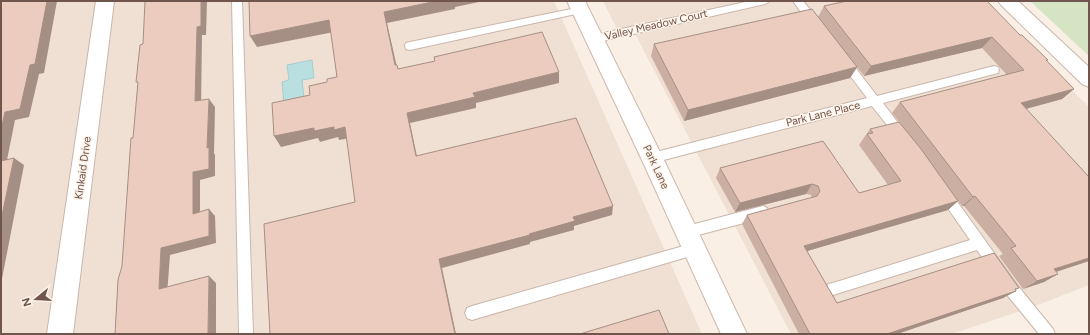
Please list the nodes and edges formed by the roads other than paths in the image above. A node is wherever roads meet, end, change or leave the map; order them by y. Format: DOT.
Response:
graph roads {
  1 [pos="106,1"];
  2 [pos="237,1"];
  3 [pos="765,1"];
  4 [pos="798,1"];
  5 [pos="1007,1"];
  6 [pos="578,6"];
  7 [pos="820,29"];
  8 [pos="594,39"];
  9 [pos="410,46"];
  10 [pos="837,52"];
  11 [pos="994,70"];
  12 [pos="1089,79"];
  13 [pos="874,100"];
  14 [pos="907,143"];
  15 [pos="652,158"];
  16 [pos="939,186"];
  17 [pos="776,208"];
  18 [pos="691,241"];
  19 [pos="980,243"];
  20 [pos="833,289"];
  21 [pos="472,314"];
  22 [pos="60,334"];
  23 [pos="246,334"];
  24 [pos="734,334"];
  25 [pos="1048,334"];
  1 -- 22 [label="street, Kinkaid Drive"];
  2 -- 23 [label="lane"];
  3 -- 8 [label="lane, Valley Meadow Court"];
  4 -- 7 [label="lane"];
  5 -- 12 [label="street"];
  6 -- 8 [label="street, Park Lane"];
  6 -- 9 [label="lane"];
  8 -- 15 [label="street, Park Lane"];
  10 -- 13 [label="lane"];
  11 -- 13 [label="lane, Park Lane Place"];
  13 -- 14 [label="lane"];
  13 -- 15 [label="lane, Park Lane Place"];
  15 -- 18 [label="street, Park Lane"];
  16 -- 19 [label="lane"];
  17 -- 18 [label="lane"];
  18 -- 21 [label="lane"];
  18 -- 24 [label="street, Park Lane"];
  19 -- 20 [label="lane"];
  19 -- 25 [label="lane"];
}
